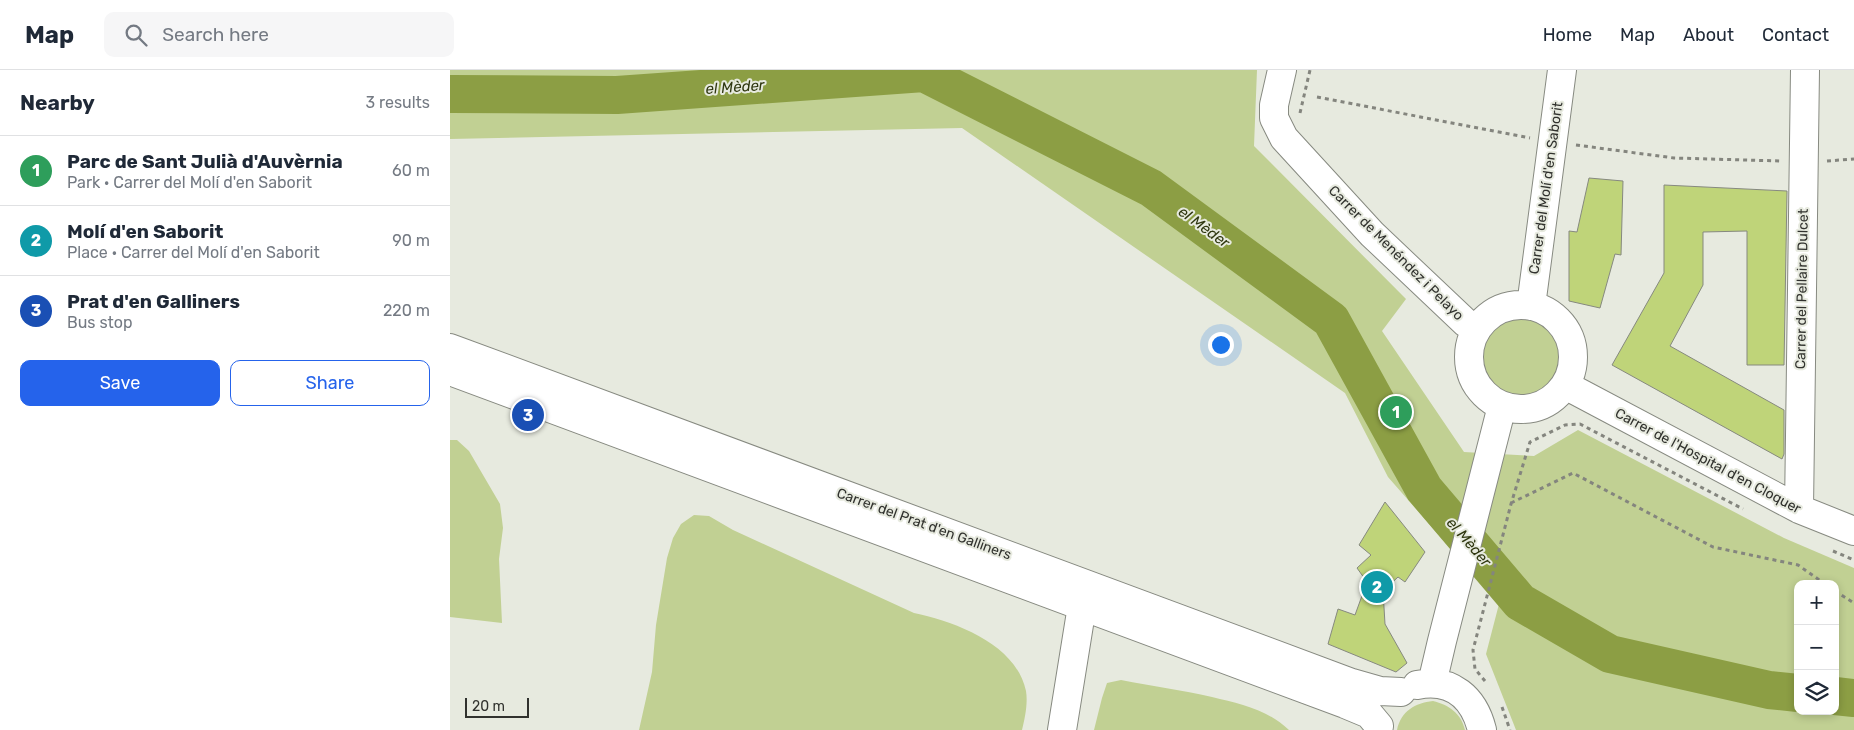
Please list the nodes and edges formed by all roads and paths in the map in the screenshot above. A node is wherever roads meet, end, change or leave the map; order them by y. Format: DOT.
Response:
graph roads {
  1 [pos="1282,70"];
  2 [pos="1310,70"];
  3 [pos="1562,70"];
  4 [pos="1804,70"];
  5 [pos="1317,97"];
  6 [pos="1298,121"];
  7 [pos="1553,143"];
  8 [pos="1854,159"];
  9 [pos="1804,162"];
  10 [pos="1531,306"];
  11 [pos="1478,327"];
  12 [pos="450,348"];
  13 [pos="450,371"];
  14 [pos="1565,385"];
  15 [pos="1502,406"];
  16 [pos="1596,432"];
  17 [pos="1511,504"];
  18 [pos="1799,509"];
  19 [pos="1854,531"];
  20 [pos="1819,580"];
  21 [pos="1839,594"];
  22 [pos="1854,603"];
  23 [pos="1082,606"];
  24 [pos="1435,683"];
  25 [pos="1487,684"];
  26 [pos="1400,692"];
  27 [pos="1498,699"];
  28 [pos="1379,728"];
  29 [pos="1062,730"];
  30 [pos="1482,730"];
  31 [pos="1510,730"];
  1 -- 11 [label="street, Carrer de Menéndez i Pelayo"];
  2 -- 6 [label="path"];
  3 -- 7 [label="street, Carrer del Molí d'en Saborit"];
  4 -- 9 [label="street, Carrer del Pellaire Dulcet"];
  5 -- 7 [label="path"];
  7 -- 9 [label="path"];
  7 -- 10 [label="street, Carrer del Molí d'en Saborit"];
  8 -- 9 [label="path"];
  9 -- 18 [label="street, Carrer del Pellaire Dulcet"];
  10 -- 11 [label="street"];
  10 -- 14 [label="street"];
  11 -- 15 [label="street"];
  12 -- 26 [label="street, Carrer del Prat d'en Galliners"];
  13 -- 23 [label="street, Carrer del Prat d'en Galliners"];
  14 -- 15 [label="street"];
  14 -- 18 [label="street, Carrer de l'Hospital d'en Cloquer"];
  15 -- 24 [label="street"];
  16 -- 17 [label="path"];
  17 -- 20 [label="path"];
  17 -- 25 [label="path"];
  18 -- 19 [label="street, Carrer de l'Hospital d'en Cloquer"];
  21 -- 22 [label="path"];
  23 -- 28 [label="street, Carrer del Prat d'en Galliners"];
  23 -- 29 [label="street"];
  24 -- 26 [label="street"];
  24 -- 30 [label="street"];
  26 -- 28 [label="street"];
  27 -- 31 [label="path"];
}
